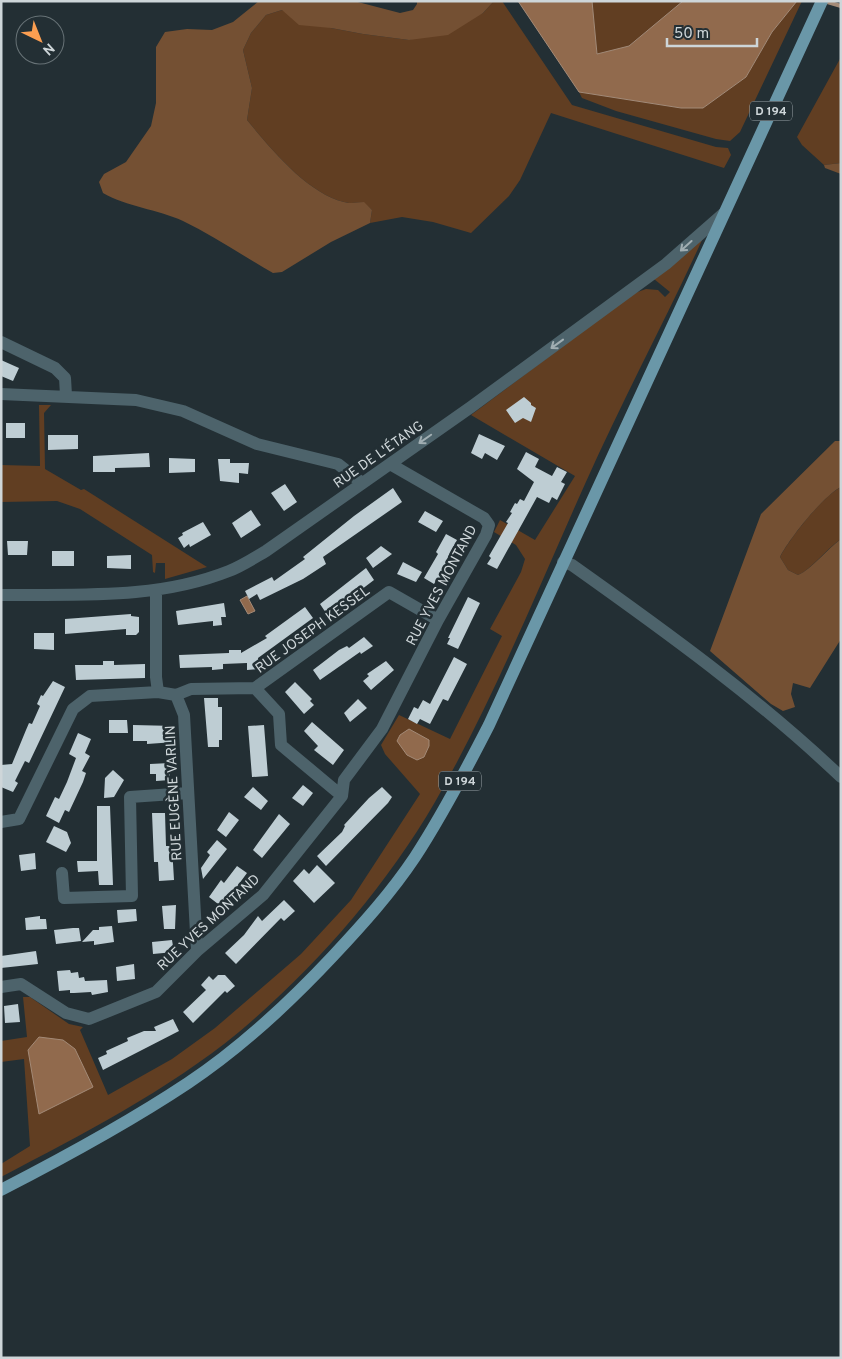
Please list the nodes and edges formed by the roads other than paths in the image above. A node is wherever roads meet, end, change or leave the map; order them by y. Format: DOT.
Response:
graph roads {
  1 [pos="820,4"];
  2 [pos="723,214"];
  3 [pos="1,342"];
  4 [pos="1,394"];
  5 [pos="66,396"];
  6 [pos="390,464"];
  7 [pos="362,483"];
  8 [pos="563,562"];
  9 [pos="156,591"];
  10 [pos="1,595"];
  11 [pos="438,620"];
  12 [pos="255,688"];
  13 [pos="158,692"];
  14 [pos="176,695"];
  15 [pos="841,776"];
  16 [pos="188,793"];
  17 [pos="342,796"];
  18 [pos="1,822"];
  19 [pos="62,873"];
  20 [pos="198,950"];
  21 [pos="1,987"];
  22 [pos="1,1190"];
  1 -- 2 [label="main road, D 194"];
  2 -- 6 [label="street, RUE DE L'ÉTANG, one-way"];
  2 -- 8 [label="main road, D 194"];
  3 -- 5 [label="street"];
  4 -- 5 [label="street"];
  5 -- 7 [label="street"];
  6 -- 7 [label="street, RUE DE L'ÉTANG"];
  6 -- 11 [label="street, RUE YVES MONTAND"];
  7 -- 9 [label="street, RUE DE L'ÉTANG"];
  8 -- 15 [label="street"];
  8 -- 22 [label="main road, D 194"];
  9 -- 10 [label="street, RUE DE L'ÉTANG"];
  9 -- 13 [label="street"];
  11 -- 12 [label="street, RUE JOSEPH KESSEL"];
  11 -- 17 [label="street, RUE YVES MONTAND"];
  12 -- 14 [label="street"];
  12 -- 17 [label="street"];
  13 -- 14 [label="street"];
  13 -- 18 [label="street"];
  14 -- 16 [label="street, RUE EUGÈNE VARLIN"];
  16 -- 19 [label="street"];
  16 -- 20 [label="street, RUE EUGÈNE VARLIN"];
  17 -- 20 [label="street, RUE YVES MONTAND"];
  20 -- 21 [label="street, RUE YVES MONTAND"];
}
